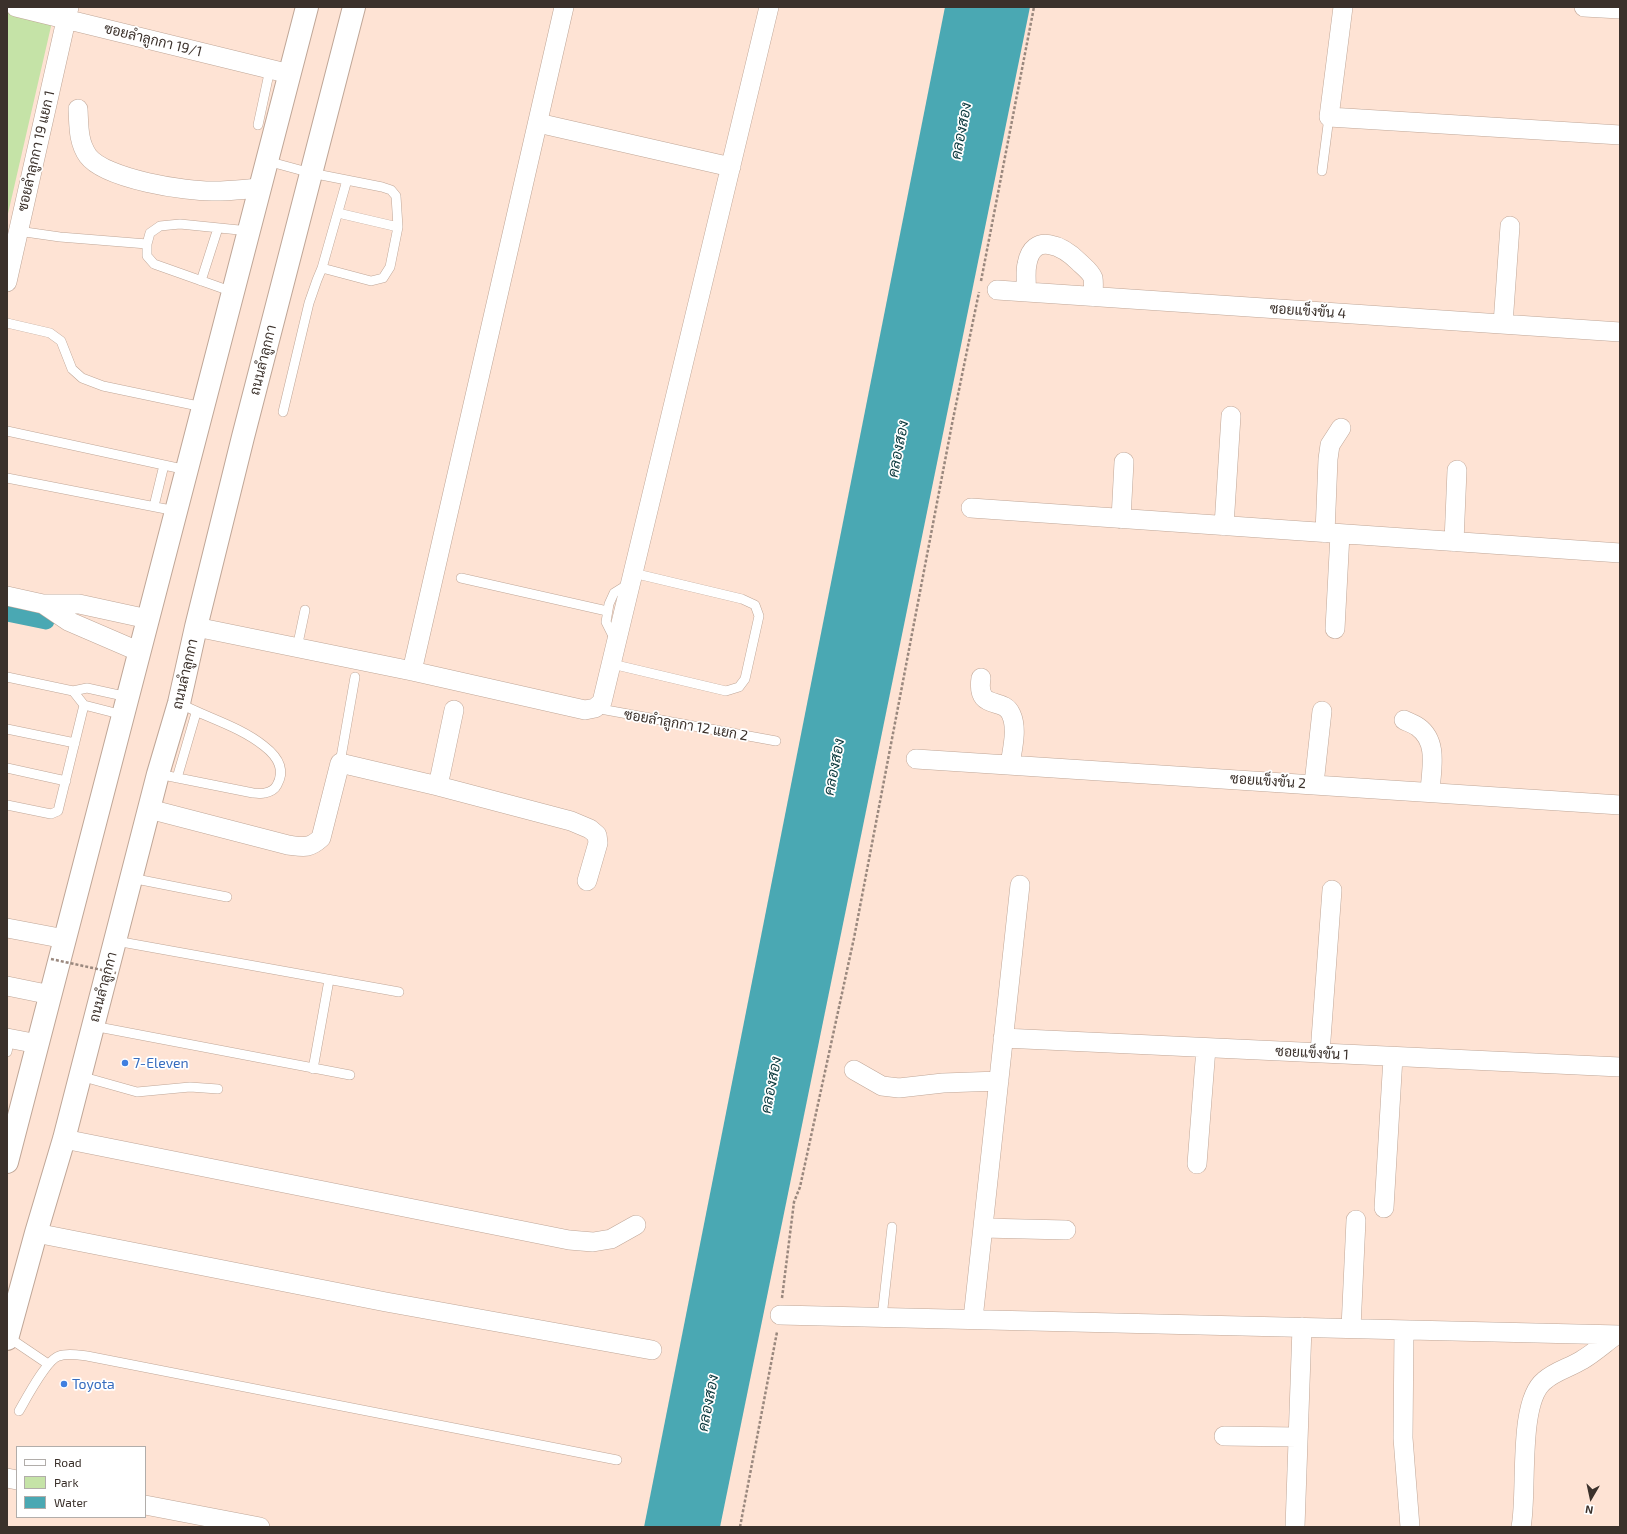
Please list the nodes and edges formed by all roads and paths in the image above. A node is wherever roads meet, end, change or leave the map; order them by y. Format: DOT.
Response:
graph roads {
  1 [pos="16,7"];
  2 [pos="307,7"];
  3 [pos="354,7"];
  4 [pos="564,7"];
  5 [pos="769,7"];
  6 [pos="1034,7"];
  7 [pos="1343,7"];
  8 [pos="1584,7"];
  9 [pos="1620,9"];
  10 [pos="68,13"];
  11 [pos="280,72"];
  12 [pos="78,109"];
  13 [pos="1329,117"];
  14 [pos="538,123"];
  15 [pos="258,125"];
  16 [pos="1620,135"];
  17 [pos="267,161"];
  18 [pos="731,167"];
  19 [pos="1322,171"];
  20 [pos="311,173"];
  21 [pos="346,180"];
  22 [pos="261,188"];
  23 [pos="338,213"];
  24 [pos="1510,226"];
  25 [pos="398,227"];
  26 [pos="218,228"];
  27 [pos="249,230"];
  28 [pos="18,231"];
  29 [pos="147,244"];
  30 [pos="322,268"];
  31 [pos="201,281"];
  32 [pos="7,282"];
  33 [pos="997,290"];
  34 [pos="233,292"];
  35 [pos="1026,292"];
  36 [pos="1093,297"];
  37 [pos="7,323"];
  38 [pos="1503,324"];
  39 [pos="1620,332"];
  40 [pos="203,407"];
  41 [pos="283,412"];
  42 [pos="1231,416"];
  43 [pos="1341,428"];
  44 [pos="7,431"];
  45 [pos="1124,462"];
  46 [pos="164,465"];
  47 [pos="187,470"];
  48 [pos="1457,470"];
  49 [pos="7,478"];
  50 [pos="154,506"];
  51 [pos="971,508"];
  52 [pos="176,511"];
  53 [pos="1121,519"];
  54 [pos="1224,526"];
  55 [pos="1332,533"];
  56 [pos="1454,542"];
  57 [pos="1620,553"];
  58 [pos="461,578"];
  59 [pos="632,578"];
  60 [pos="7,596"];
  61 [pos="43,604"];
  62 [pos="305,610"];
  63 [pos="607,611"];
  64 [pos="148,619"];
  65 [pos="196,627"];
  66 [pos="1335,630"];
  67 [pos="616,643"];
  68 [pos="297,648"];
  69 [pos="140,652"];
  70 [pos="612,664"];
  71 [pos="412,671"];
  72 [pos="7,677"];
  73 [pos="355,677"];
  74 [pos="981,678"];
  75 [pos="72,691"];
  76 [pos="84,705"];
  77 [pos="126,706"];
  78 [pos="188,708"];
  79 [pos="595,708"];
  80 [pos="454,710"];
  81 [pos="1322,711"];
  82 [pos="1404,720"];
  83 [pos="7,729"];
  84 [pos="776,741"];
  85 [pos="75,743"];
  86 [pos="916,758"];
  87 [pos="340,763"];
  88 [pos="1010,765"];
  89 [pos="7,768"];
  90 [pos="168,776"];
  91 [pos="66,781"];
  92 [pos="1314,784"];
  93 [pos="438,786"];
  94 [pos="1430,792"];
  95 [pos="7,805"];
  96 [pos="1620,805"];
  97 [pos="149,809"];
  98 [pos="131,878"];
  99 [pos="587,881"];
  100 [pos="1020,885"];
  101 [pos="1332,890"];
  102 [pos="227,897"];
  103 [pos="7,928"];
  104 [pos="65,939"];
  105 [pos="116,941"];
  106 [pos="50,960"];
  107 [pos="116,973"];
  108 [pos="329,980"];
  109 [pos="7,986"];
  110 [pos="399,992"];
  111 [pos="50,995"];
  112 [pos="93,1026"];
  113 [pos="1003,1038"];
  114 [pos="8,1043"];
  115 [pos="38,1044"];
  116 [pos="1206,1048"];
  117 [pos="1320,1053"];
  118 [pos="1393,1056"];
  119 [pos="1620,1067"];
  120 [pos="313,1069"];
  121 [pos="854,1070"];
  122 [pos="350,1075"];
  123 [pos="80,1076"];
  124 [pos="999,1081"];
  125 [pos="218,1089"];
  126 [pos="64,1139"];
  127 [pos="10,1140"];
  128 [pos="7,1162"];
  129 [pos="1197,1164"];
  130 [pos="1384,1208"];
  131 [pos="1356,1220"];
  132 [pos="636,1225"];
  133 [pos="892,1227"];
  134 [pos="983,1228"];
  135 [pos="1066,1230"];
  136 [pos="36,1233"];
  137 [pos="780,1315"];
  138 [pos="882,1317"];
  139 [pos="973,1319"];
  140 [pos="1302,1327"];
  141 [pos="1351,1328"];
  142 [pos="1404,1330"];
  143 [pos="1618,1335"];
  144 [pos="7,1338"];
  145 [pos="652,1350"];
  146 [pos="48,1364"];
  147 [pos="19,1411"];
  148 [pos="1224,1436"];
  149 [pos="1297,1437"];
  150 [pos="617,1460"];
  151 [pos="146,1505"];
  152 [pos="260,1527"];
  153 [pos="740,1527"];
  154 [pos="1295,1527"];
  155 [pos="1410,1527"];
  156 [pos="1521,1527"];
  1 -- 10 [label="street, ซอยลำลูกกา 19/1"];
  2 -- 11 [label="main road"];
  3 -- 20 [label="main road, ถนนลำลูกกา"];
  4 -- 14 [label="street"];
  5 -- 18 [label="street"];
  6 -- 137 [label="path"];
  7 -- 13 [label="street"];
  8 -- 9 [label="street"];
  10 -- 11 [label="street, ซอยลำลูกกา 19/1"];
  10 -- 28 [label="street, ซอยลำลูกกา 19 แยก 1"];
  11 -- 15 [label="lane"];
  11 -- 17 [label="main road"];
  12 -- 22 [label="street"];
  13 -- 16 [label="street"];
  13 -- 19 [label="lane"];
  14 -- 18 [label="street"];
  14 -- 71 [label="street"];
  17 -- 20 [label="lane"];
  17 -- 22 [label="main road"];
  18 -- 59 [label="street"];
  20 -- 21 [label="lane"];
  20 -- 65 [label="main road, ถนนลำลูกกา"];
  21 -- 23 [label="lane"];
  21 -- 25 [label="lane"];
  22 -- 27 [label="main road"];
  23 -- 25 [label="lane"];
  23 -- 30 [label="lane"];
  24 -- 38 [label="street"];
  25 -- 30 [label="lane"];
  26 -- 27 [label="lane"];
  26 -- 29 [label="lane"];
  26 -- 31 [label="lane"];
  27 -- 34 [label="main road"];
  28 -- 29 [label="lane"];
  28 -- 32 [label="street, ซอยลำลูกกา 19 แยก 1"];
  29 -- 31 [label="lane"];
  30 -- 41 [label="lane"];
  31 -- 34 [label="lane"];
  33 -- 35 [label="street, ซอยแข็งขัน 4"];
  34 -- 40 [label="main road"];
  35 -- 36 [label="street, ซอยแข็งขัน 4"];
  35 -- 36 [label="street"];
  36 -- 38 [label="street, ซอยแข็งขัน 4"];
  37 -- 40 [label="lane"];
  38 -- 39 [label="street, ซอยแข็งขัน 4"];
  40 -- 47 [label="main road"];
  42 -- 54 [label="street"];
  43 -- 55 [label="street"];
  44 -- 46 [label="lane"];
  45 -- 53 [label="street"];
  46 -- 47 [label="lane"];
  46 -- 50 [label="lane"];
  47 -- 52 [label="main road"];
  48 -- 56 [label="street"];
  49 -- 50 [label="lane"];
  50 -- 52 [label="lane"];
  51 -- 53 [label="street"];
  52 -- 64 [label="main road"];
  53 -- 54 [label="street"];
  54 -- 55 [label="street"];
  55 -- 56 [label="street"];
  55 -- 66 [label="street"];
  56 -- 57 [label="street"];
  58 -- 63 [label="lane"];
  59 -- 63 [label="lane"];
  59 -- 67 [label="street"];
  59 -- 70 [label="lane"];
  60 -- 61 [label="street"];
  61 -- 64 [label="street"];
  61 -- 69 [label="street"];
  62 -- 68 [label="lane"];
  63 -- 67 [label="lane"];
  64 -- 69 [label="main road"];
  65 -- 68 [label="street"];
  65 -- 78 [label="main road, ถนนลำลูกกา"];
  67 -- 70 [label="street"];
  68 -- 71 [label="street"];
  69 -- 77 [label="main road"];
  70 -- 79 [label="street"];
  71 -- 79 [label="street"];
  72 -- 75 [label="lane"];
  73 -- 87 [label="lane"];
  74 -- 88 [label="street"];
  75 -- 76 [label="lane"];
  75 -- 77 [label="lane"];
  76 -- 77 [label="lane"];
  76 -- 85 [label="lane"];
  77 -- 104 [label="main road"];
  78 -- 90 [label="main road, ถนนลำลูกกา"];
  78 -- 90 [label="lane"];
  79 -- 84 [label="lane, ซอยลําลูกกา 12 แยก 2"];
  80 -- 93 [label="street"];
  81 -- 92 [label="street"];
  82 -- 94 [label="street"];
  83 -- 85 [label="lane"];
  85 -- 91 [label="lane"];
  86 -- 88 [label="street, ซอยแข็งขัน 2"];
  87 -- 93 [label="street"];
  87 -- 97 [label="street"];
  88 -- 92 [label="street, ซอยแข็งขัน 2"];
  89 -- 91 [label="lane"];
  90 -- 97 [label="main road, ถนนลำลูกกา"];
  91 -- 95 [label="lane"];
  92 -- 94 [label="street, ซอยแข็งขัน 2"];
  93 -- 99 [label="street"];
  94 -- 96 [label="street, ซอยแข็งขัน 2"];
  97 -- 98 [label="main road, ถนนลำลูกกา"];
  98 -- 102 [label="lane"];
  98 -- 105 [label="main road, ถนนลำลูกกา"];
  100 -- 113 [label="street"];
  101 -- 117 [label="street"];
  103 -- 104 [label="street"];
  104 -- 111 [label="main road"];
  105 -- 108 [label="lane"];
  105 -- 112 [label="main road, ถนนลำลูกกา"];
  106 -- 107 [label="path, bridge"];
  108 -- 110 [label="lane"];
  108 -- 120 [label="lane"];
  109 -- 111 [label="street"];
  111 -- 115 [label="main road"];
  112 -- 120 [label="lane"];
  112 -- 123 [label="main road, ถนนลำลูกกา"];
  113 -- 116 [label="street, ซอยแข็งขัน 1"];
  113 -- 124 [label="street"];
  114 -- 115 [label="street"];
  115 -- 127 [label="main road"];
  116 -- 117 [label="street, ซอยแข็งขัน 1"];
  116 -- 129 [label="street"];
  117 -- 118 [label="street, ซอยแข็งขัน 1"];
  118 -- 119 [label="street, ซอยแข็งขัน 1"];
  118 -- 130 [label="street"];
  120 -- 122 [label="lane"];
  121 -- 124 [label="street"];
  123 -- 125 [label="lane"];
  123 -- 126 [label="main road, ถนนลำลูกกา"];
  124 -- 134 [label="street"];
  126 -- 132 [label="street"];
  126 -- 136 [label="main road, ถนนลำลูกกา"];
  127 -- 128 [label="main road"];
  131 -- 141 [label="street"];
  133 -- 138 [label="lane"];
  134 -- 135 [label="street"];
  134 -- 139 [label="street"];
  136 -- 144 [label="main road, ถนนลำลูกกา"];
  136 -- 145 [label="street"];
  137 -- 138 [label="street"];
  137 -- 153 [label="path"];
  138 -- 139 [label="street"];
  139 -- 140 [label="street"];
  140 -- 141 [label="street"];
  140 -- 149 [label="street"];
  141 -- 142 [label="street"];
  142 -- 143 [label="street"];
  142 -- 155 [label="street"];
  143 -- 156 [label="street"];
  144 -- 146 [label="lane"];
  146 -- 147 [label="lane"];
  146 -- 150 [label="lane"];
  148 -- 149 [label="street"];
  149 -- 154 [label="street"];
  151 -- 152 [label="street"];
}
